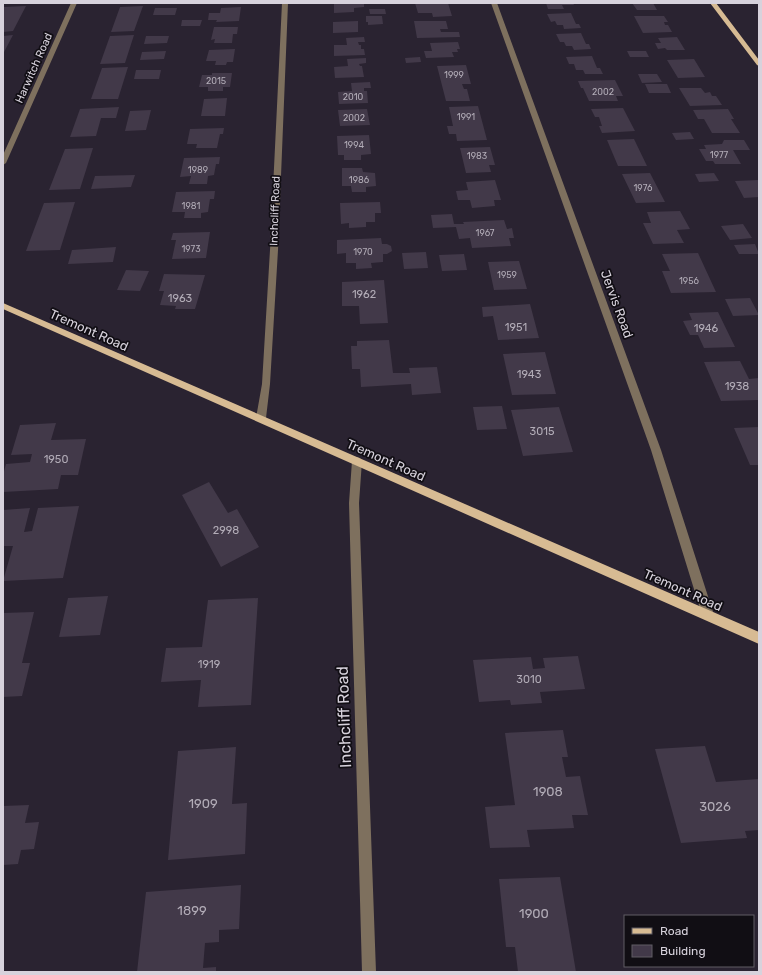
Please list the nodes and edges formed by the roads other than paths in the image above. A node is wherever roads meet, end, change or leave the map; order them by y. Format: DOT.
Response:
graph roads {
  1 [pos="74,3"];
  2 [pos="285,3"];
  3 [pos="494,3"];
  4 [pos="713,3"];
  5 [pos="759,64"];
  6 [pos="3,163"];
  7 [pos="3,306"];
  8 [pos="261,418"];
  9 [pos="357,461"];
  10 [pos="708,615"];
  11 [pos="759,638"];
  12 [pos="369,972"];
  1 -- 6 [label="street, Harwitch Road"];
  2 -- 8 [label="street, Inchcliff Road"];
  3 -- 10 [label="street, Jervis Road"];
  4 -- 5 [label="main road"];
  7 -- 8 [label="main road, Tremont Road"];
  8 -- 9 [label="main road, Tremont Road"];
  9 -- 10 [label="main road, Tremont Road"];
  9 -- 12 [label="street, Inchcliff Road"];
  10 -- 11 [label="main road, Tremont Road"];
}
